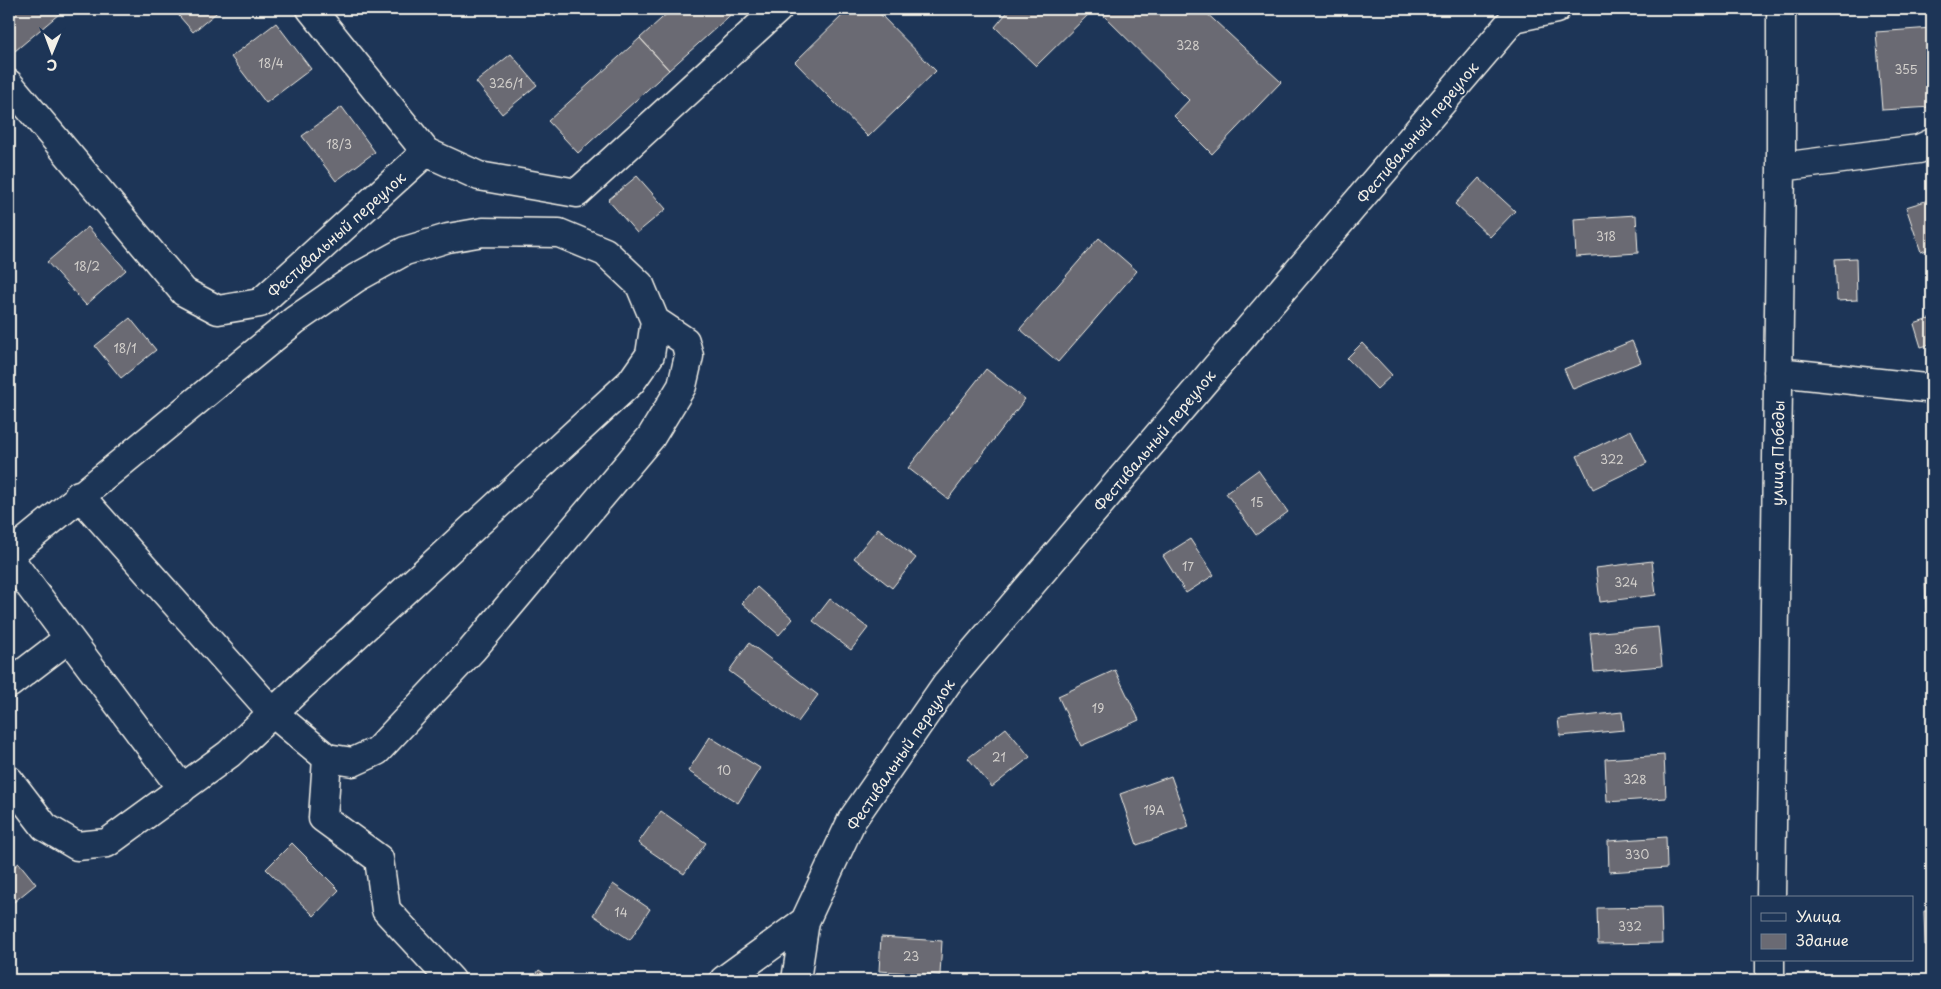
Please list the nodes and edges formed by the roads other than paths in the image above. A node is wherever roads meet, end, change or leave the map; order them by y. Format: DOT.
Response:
graph roads {
  1 [pos="311,9"];
  2 [pos="778,9"];
  3 [pos="1556,9"];
  4 [pos="1782,9"];
  5 [pos="1507,13"];
  6 [pos="9,84"];
  7 [pos="1932,143"];
  8 [pos="426,152"];
  9 [pos="1781,167"];
  10 [pos="577,193"];
  11 [pos="559,233"];
  12 [pos="655,321"];
  13 [pos="1778,372"];
  14 [pos="1932,387"];
  15 [pos="79,496"];
  16 [pos="9,556"];
  17 [pos="69,638"];
  18 [pos="9,684"];
  19 [pos="272,713"];
  20 [pos="327,758"];
  21 [pos="9,780"];
  22 [pos="182,789"];
  23 [pos="1771,896"];
  24 [pos="805,921"];
  25 [pos="1770,962"];
  26 [pos="451,980"];
  27 [pos="724,980"];
  28 [pos="796,980"];
  29 [pos="1770,980"];
  1 -- 8 [label="street"];
  2 -- 10 [label="street"];
  3 -- 5 [label="street, Фестивальный переулок"];
  4 -- 9 [label="street, улица Победы"];
  5 -- 24 [label="street, Фестивальный переулок"];
  6 -- 8 [label="street, Фестивальный переулок"];
  7 -- 9 [label="street"];
  8 -- 10 [label="street"];
  9 -- 13 [label="street, улица Победы"];
  10 -- 11 [label="street"];
  11 -- 12 [label="street"];
  11 -- 15 [label="street"];
  12 -- 19 [label="street"];
  12 -- 20 [label="street"];
  13 -- 14 [label="street"];
  13 -- 23 [label="street, улица Победы"];
  15 -- 16 [label="street"];
  15 -- 19 [label="street"];
  16 -- 17 [label="street"];
  17 -- 18 [label="street"];
  17 -- 22 [label="street"];
  19 -- 20 [label="street"];
  19 -- 22 [label="street"];
  20 -- 26 [label="street"];
  21 -- 22 [label="street"];
  24 -- 27 [label="street, Фестивальный переулок"];
  24 -- 28 [label="street, Фестивальный переулок"];
  25 -- 29 [label="street"];
}
